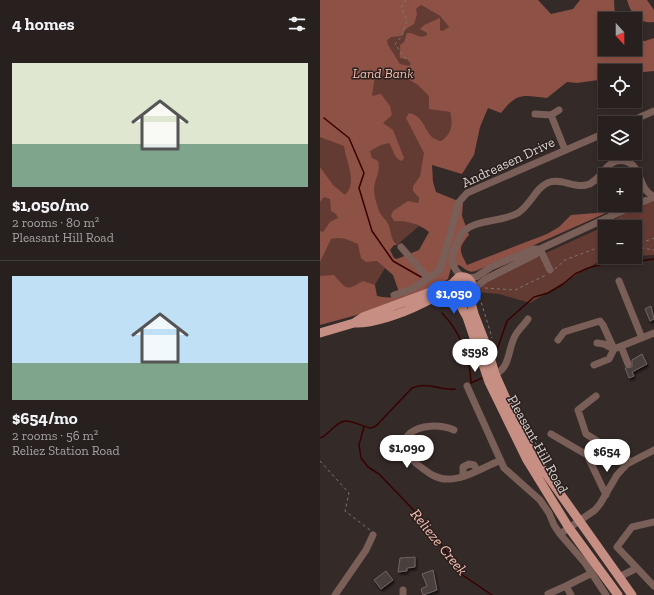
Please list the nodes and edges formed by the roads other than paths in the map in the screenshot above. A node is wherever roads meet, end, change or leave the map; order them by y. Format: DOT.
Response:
graph roads {
  1 [pos="559,110"];
  2 [pos="654,111"];
  3 [pos="536,114"];
  4 [pos="551,115"];
  5 [pos="642,116"];
  6 [pos="598,135"];
  7 [pos="565,150"];
  8 [pos="646,191"];
  9 [pos="654,197"];
  10 [pos="644,201"];
  11 [pos="620,212"];
  12 [pos="401,247"];
  13 [pos="540,249"];
  14 [pos="550,270"];
  15 [pos="428,278"];
  16 [pos="619,281"];
  17 [pos="458,285"];
  18 [pos="475,290"];
  19 [pos="394,295"];
  20 [pos="528,319"];
  21 [pos="354,323"];
  22 [pos="654,333"];
  23 [pos="320,334"];
  24 [pos="642,338"];
  25 [pos="558,340"];
  26 [pos="596,343"];
  27 [pos="621,346"];
  28 [pos="614,349"];
  29 [pos="628,364"];
  30 [pos="594,365"];
  31 [pos="495,374"];
  32 [pos="467,386"];
  33 [pos="596,396"];
  34 [pos="454,430"];
  35 [pos="551,434"];
  36 [pos="654,450"];
  37 [pos="499,460"];
  38 [pos="631,462"];
  39 [pos="606,495"];
  40 [pos="579,522"];
  41 [pos="654,522"];
  42 [pos="569,528"];
  43 [pos="560,534"];
  44 [pos="373,535"];
  45 [pos="637,568"];
  46 [pos="592,573"];
  47 [pos="619,577"];
  48 [pos="566,586"];
  49 [pos="654,586"];
  50 [pos="548,594"];
  51 [pos="335,595"];
  52 [pos="571,595"];
  53 [pos="606,595"];
  54 [pos="618,595"];
  55 [pos="632,595"];
  1 -- 4 [label="street"];
  2 -- 5 [label="street"];
  3 -- 4 [label="street"];
  4 -- 7 [label="street"];
  6 -- 7 [label="street, Andreasen Drive"];
  7 -- 15 [label="street, Andreasen Drive"];
  8 -- 9 [label="street"];
  8 -- 10 [label="street"];
  8 -- 17 [label="street"];
  9 -- 10 [label="street"];
  11 -- 13 [label="street"];
  12 -- 15 [label="street"];
  13 -- 14 [label="street"];
  13 -- 17 [label="street"];
  13 -- 18 [label="street"];
  15 -- 19 [label="street, Andreasen Drive"];
  16 -- 24 [label="street"];
  17 -- 18 [label="main road, Pleasant Hill Road"];
  17 -- 18 [label="main road"];
  17 -- 21 [label="main road"];
  17 -- 21 [label="main road"];
  17 -- 42 [label="main road, Pleasant Hill Road"];
  18 -- 31 [label="main road, Pleasant Hill Road"];
  20 -- 31 [label="street"];
  21 -- 23 [label="main road"];
  22 -- 24 [label="street"];
  24 -- 27 [label="street"];
  25 -- 28 [label="street"];
  26 -- 28 [label="street"];
  27 -- 28 [label="street"];
  27 -- 29 [label="street"];
  28 -- 30 [label="street"];
  31 -- 40 [label="main road, Pleasant Hill Road"];
  32 -- 37 [label="street"];
  33 -- 38 [label="street"];
  34 -- 37 [label="street"];
  35 -- 39 [label="street"];
  36 -- 38 [label="street"];
  37 -- 43 [label="street"];
  38 -- 39 [label="street"];
  39 -- 40 [label="street"];
  40 -- 42 [label="street"];
  40 -- 47 [label="main road, Pleasant Hill Road"];
  41 -- 45 [label="street"];
  42 -- 43 [label="street"];
  42 -- 54 [label="main road, Pleasant Hill Road"];
  43 -- 46 [label="street"];
  44 -- 51 [label="street"];
  45 -- 47 [label="street"];
  45 -- 49 [label="street"];
  46 -- 48 [label="street"];
  46 -- 53 [label="street"];
  47 -- 55 [label="main road, Pleasant Hill Road"];
  48 -- 50 [label="street"];
  48 -- 52 [label="street"];
}
